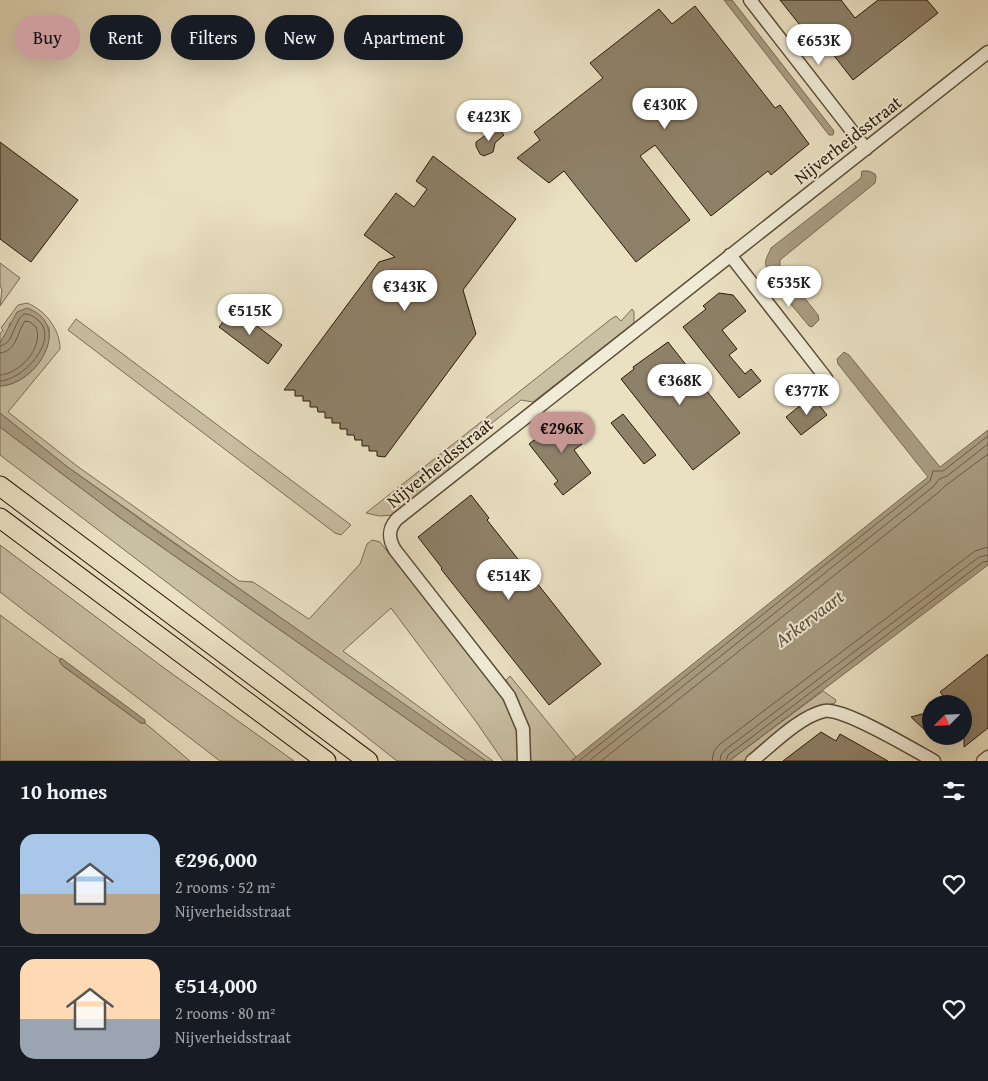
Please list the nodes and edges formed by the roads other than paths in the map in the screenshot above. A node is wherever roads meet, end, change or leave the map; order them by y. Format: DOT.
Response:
graph roads {
  1 [pos="750,0"];
  2 [pos="988,52"];
  3 [pos="866,149"];
  4 [pos="730,255"];
  5 [pos="826,378"];
  6 [pos="0,476"];
  7 [pos="0,486"];
  8 [pos="0,518"];
  9 [pos="76,543"];
  10 [pos="988,757"];
  11 [pos="326,761"];
  12 [pos="368,761"];
  13 [pos="524,761"];
  14 [pos="752,761"];
  15 [pos="934,761"];
  16 [pos="983,761"];
  1 -- 3 [label="street"];
  2 -- 3 [label="street, Nijverheidsstraat"];
  3 -- 4 [label="street, Nijverheidsstraat"];
  4 -- 5 [label="street"];
  4 -- 13 [label="street, Nijverheidsstraat"];
  6 -- 9 [label="highway"];
  7 -- 9 [label="highway"];
  8 -- 11 [label="highway"];
  9 -- 12 [label="highway"];
  10 -- 16 [label="street"];
  14 -- 15 [label="street"];
}
